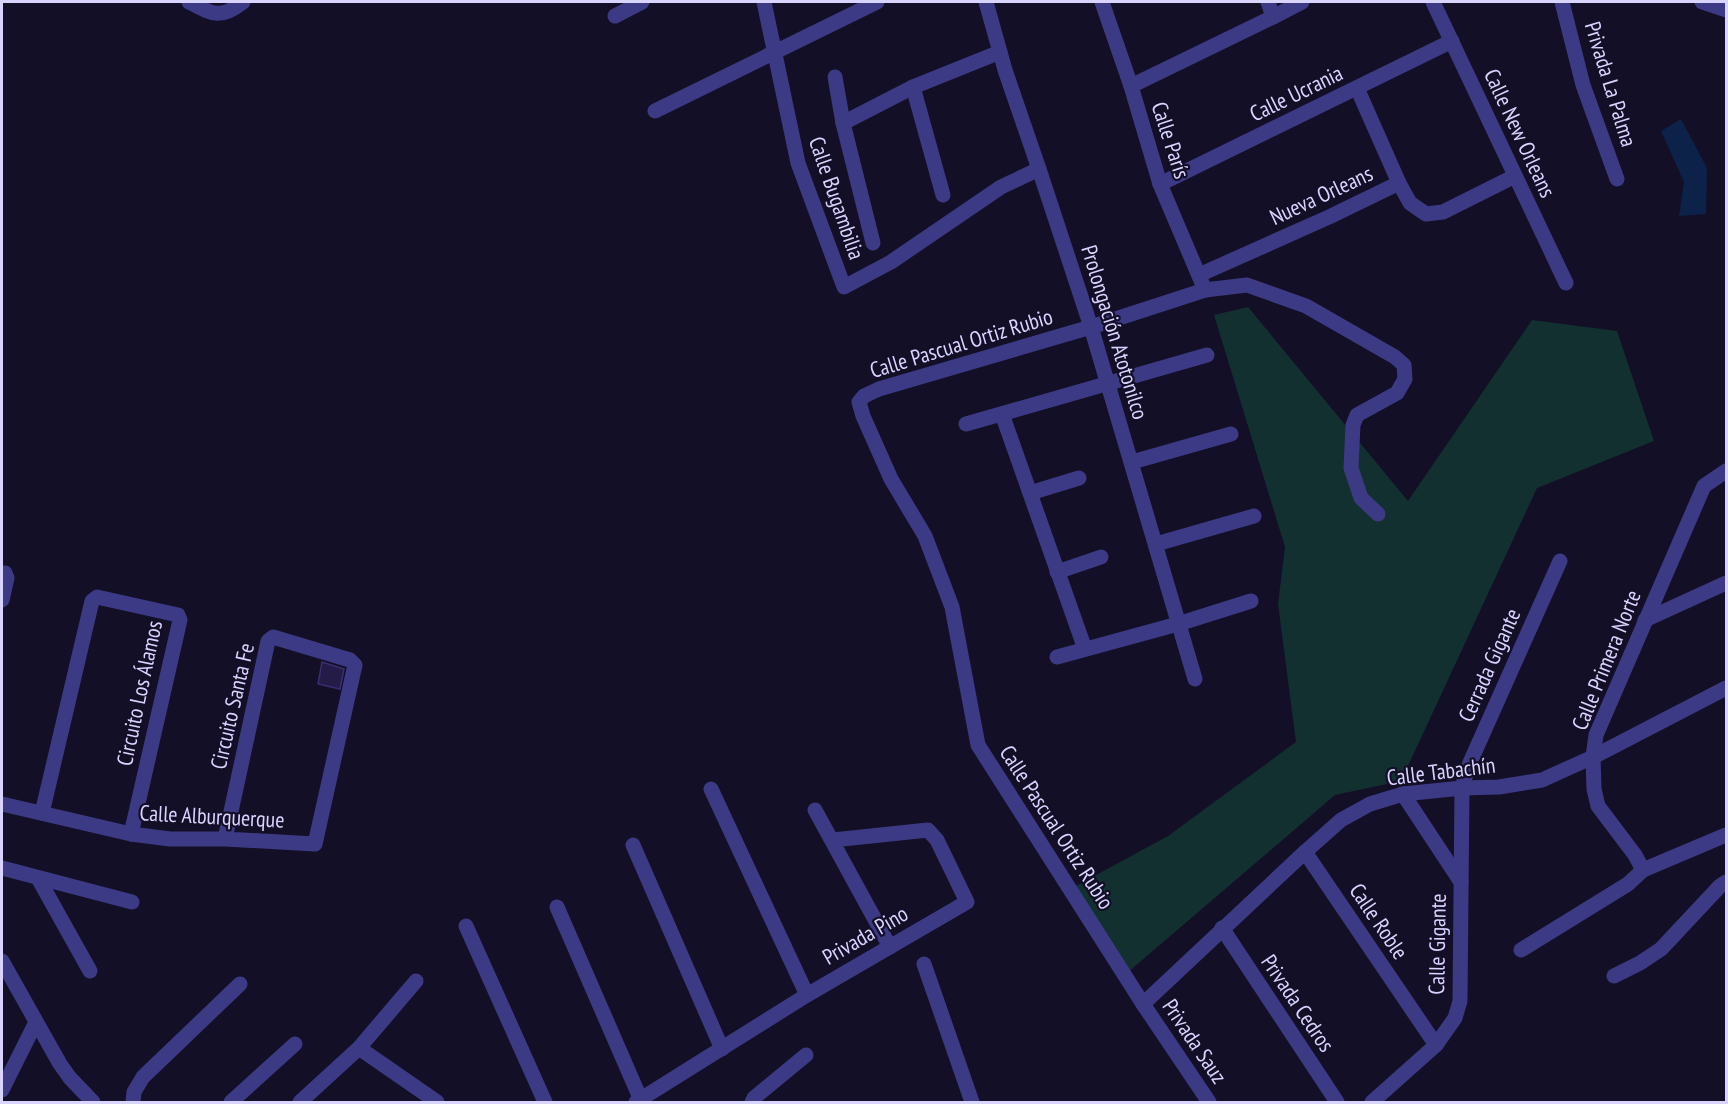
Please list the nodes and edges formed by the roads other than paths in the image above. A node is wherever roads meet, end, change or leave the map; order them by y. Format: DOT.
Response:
graph roads {
  1 [pos="189,2"];
  2 [pos="243,2"];
  3 [pos="764,2"];
  4 [pos="877,2"];
  5 [pos="986,2"];
  6 [pos="1102,2"];
  7 [pos="1268,2"];
  8 [pos="1302,2"];
  9 [pos="1433,2"];
  10 [pos="1562,2"];
  11 [pos="1702,2"];
  12 [pos="633,4"];
  13 [pos="1726,10"];
  14 [pos="615,16"];
  15 [pos="1274,17"];
  16 [pos="1452,41"];
  17 [pos="775,52"];
  18 [pos="1000,52"];
  19 [pos="835,77"];
  20 [pos="1131,86"];
  21 [pos="913,87"];
  22 [pos="1357,88"];
  23 [pos="655,111"];
  24 [pos="843,123"];
  25 [pos="1040,169"];
  26 [pos="1515,176"];
  27 [pos="1617,179"];
  28 [pos="1399,183"];
  29 [pos="1160,184"];
  30 [pos="943,195"];
  31 [pos="873,243"];
  32 [pos="1199,275"];
  33 [pos="1566,283"];
  34 [pos="1205,290"];
  35 [pos="1091,327"];
  36 [pos="1207,355"];
  37 [pos="1108,383"];
  38 [pos="1002,414"];
  39 [pos="966,424"];
  40 [pos="1231,434"];
  41 [pos="1132,462"];
  42 [pos="1726,471"];
  43 [pos="1079,478"];
  44 [pos="1030,493"];
  45 [pos="1378,514"];
  46 [pos="1254,516"];
  47 [pos="1156,544"];
  48 [pos="1101,557"];
  49 [pos="1560,561"];
  50 [pos="1057,572"];
  51 [pos="2,573"];
  52 [pos="1726,583"];
  53 [pos="2,600"];
  54 [pos="1251,601"];
  55 [pos="1646,620"];
  56 [pos="1178,624"];
  57 [pos="1085,649"];
  58 [pos="1058,657"];
  59 [pos="1195,678"];
  60 [pos="1726,688"];
  61 [pos="1593,757"];
  62 [pos="1462,788"];
  63 [pos="711,789"];
  64 [pos="1403,794"];
  65 [pos="2,804"];
  66 [pos="815,810"];
  67 [pos="42,813"];
  68 [pos="131,834"];
  69 [pos="1726,835"];
  70 [pos="225,839"];
  71 [pos="832,840"];
  72 [pos="315,844"];
  73 [pos="633,845"];
  74 [pos="1305,852"];
  75 [pos="2,868"];
  76 [pos="1643,870"];
  77 [pos="38,878"];
  78 [pos="1461,882"];
  79 [pos="1726,882"];
  80 [pos="132,902"];
  81 [pos="557,907"];
  82 [pos="466,926"];
  83 [pos="1222,928"];
  84 [pos="890,947"];
  85 [pos="1521,950"];
  86 [pos="2,961"];
  87 [pos="924,964"];
  88 [pos="90,971"];
  89 [pos="1614,976"];
  90 [pos="416,981"];
  91 [pos="240,984"];
  92 [pos="807,995"];
  93 [pos="1143,1004"];
  94 [pos="36,1022"];
  95 [pos="295,1044"];
  96 [pos="1436,1045"];
  97 [pos="359,1048"];
  98 [pos="722,1048"];
  99 [pos="807,1055"];
  100 [pos="2,1090"];
  101 [pos="639,1101"];
  102 [pos="93,1102"];
  103 [pos="133,1102"];
  104 [pos="231,1102"];
  105 [pos="300,1102"];
  106 [pos="437,1102"];
  107 [pos="545,1102"];
  108 [pos="752,1102"];
  109 [pos="972,1102"];
  110 [pos="1209,1102"];
  111 [pos="1337,1102"];
  112 [pos="1372,1102"];
  1 -- 2 [label="street"];
  3 -- 17 [label="street, Calle Bugambilia"];
  4 -- 17 [label="street"];
  5 -- 18 [label="street, Prolongación Atotonilco"];
  6 -- 20 [label="street, Calle París"];
  7 -- 15 [label="street"];
  8 -- 15 [label="street"];
  9 -- 16 [label="street, Calle New Orleans"];
  10 -- 27 [label="street, Privada La Palma"];
  11 -- 13 [label="street"];
  12 -- 14 [label="street"];
  15 -- 20 [label="street"];
  16 -- 22 [label="street, Calle Ucrania"];
  16 -- 26 [label="street, Calle New Orleans"];
  17 -- 23 [label="street"];
  17 -- 25 [label="street, Calle Bugambilia"];
  18 -- 21 [label="street"];
  18 -- 25 [label="street, Prolongación Atotonilco"];
  19 -- 24 [label="street"];
  20 -- 29 [label="street, Calle París"];
  21 -- 24 [label="street"];
  21 -- 30 [label="street"];
  22 -- 28 [label="street"];
  22 -- 29 [label="street, Calle Ucrania"];
  24 -- 31 [label="street"];
  25 -- 35 [label="street, Prolongación Atotonilco"];
  26 -- 28 [label="street, Nueva Orleans"];
  26 -- 33 [label="street, Calle New Orleans"];
  28 -- 32 [label="street, Nueva Orleans"];
  29 -- 32 [label="street, Calle París"];
  32 -- 34 [label="street, Calle París"];
  34 -- 35 [label="street, Calle Pascual Ortiz Rubio"];
  34 -- 45 [label="street, Calle Pascual Ortiz Rubio"];
  35 -- 37 [label="street, Prolongación Atotonilco"];
  35 -- 93 [label="street, Calle Pascual Ortiz Rubio"];
  36 -- 37 [label="street"];
  37 -- 38 [label="street"];
  37 -- 41 [label="street, Prolongación Atotonilco"];
  38 -- 39 [label="street"];
  38 -- 44 [label="street"];
  40 -- 41 [label="street"];
  41 -- 47 [label="street, Prolongación Atotonilco"];
  42 -- 55 [label="street, Calle Primera Norte"];
  43 -- 44 [label="street"];
  44 -- 50 [label="street"];
  46 -- 47 [label="street"];
  47 -- 56 [label="street, Prolongación Atotonilco"];
  48 -- 50 [label="street"];
  49 -- 62 [label="street, Cerrada Gigante"];
  50 -- 57 [label="street"];
  51 -- 53 [label="street"];
  52 -- 55 [label="street"];
  54 -- 56 [label="street"];
  55 -- 61 [label="street, Calle Primera Norte"];
  56 -- 57 [label="street"];
  56 -- 59 [label="street, Prolongación Atotonilco"];
  57 -- 58 [label="street"];
  60 -- 61 [label="street, Calle Tabachín"];
  61 -- 62 [label="street, Calle Tabachín"];
  61 -- 76 [label="street, Calle Primera Norte"];
  62 -- 64 [label="street, Calle Tabachín"];
  62 -- 78 [label="street, Calle Gigante"];
  63 -- 92 [label="street"];
  64 -- 74 [label="street, Calle Tabachín"];
  64 -- 78 [label="street"];
  65 -- 67 [label="street, Calle Alburquerque"];
  66 -- 71 [label="street"];
  67 -- 68 [label="street, Calle Alburquerque"];
  67 -- 68 [label="street, Circuito Los Álamos"];
  68 -- 70 [label="street, Calle Alburquerque"];
  69 -- 76 [label="street"];
  70 -- 72 [label="street, Calle Alburquerque"];
  70 -- 72 [label="street, Circuito Santa Fe"];
  71 -- 84 [label="street"];
  71 -- 84 [label="street, Privada Pino"];
  73 -- 98 [label="street"];
  74 -- 83 [label="street, Calle Tabachín"];
  74 -- 96 [label="street, Calle Roble"];
  75 -- 77 [label="street"];
  76 -- 85 [label="street"];
  77 -- 80 [label="street"];
  77 -- 88 [label="street"];
  78 -- 96 [label="street, Calle Gigante"];
  79 -- 89 [label="street"];
  81 -- 101 [label="street"];
  82 -- 107 [label="street"];
  83 -- 93 [label="street, Calle Tabachín"];
  83 -- 111 [label="street, Privada Cedros"];
  84 -- 92 [label="street, Privada Pino"];
  86 -- 94 [label="street"];
  87 -- 109 [label="street"];
  90 -- 97 [label="street"];
  91 -- 103 [label="street"];
  92 -- 98 [label="street, Privada Pino"];
  93 -- 110 [label="street, Privada Sauz"];
  94 -- 100 [label="street"];
  94 -- 102 [label="street"];
  95 -- 104 [label="street"];
  96 -- 112 [label="street, Calle Gigante"];
  97 -- 105 [label="street"];
  97 -- 106 [label="street"];
  98 -- 101 [label="street, Privada Pino"];
  99 -- 108 [label="street"];
}
